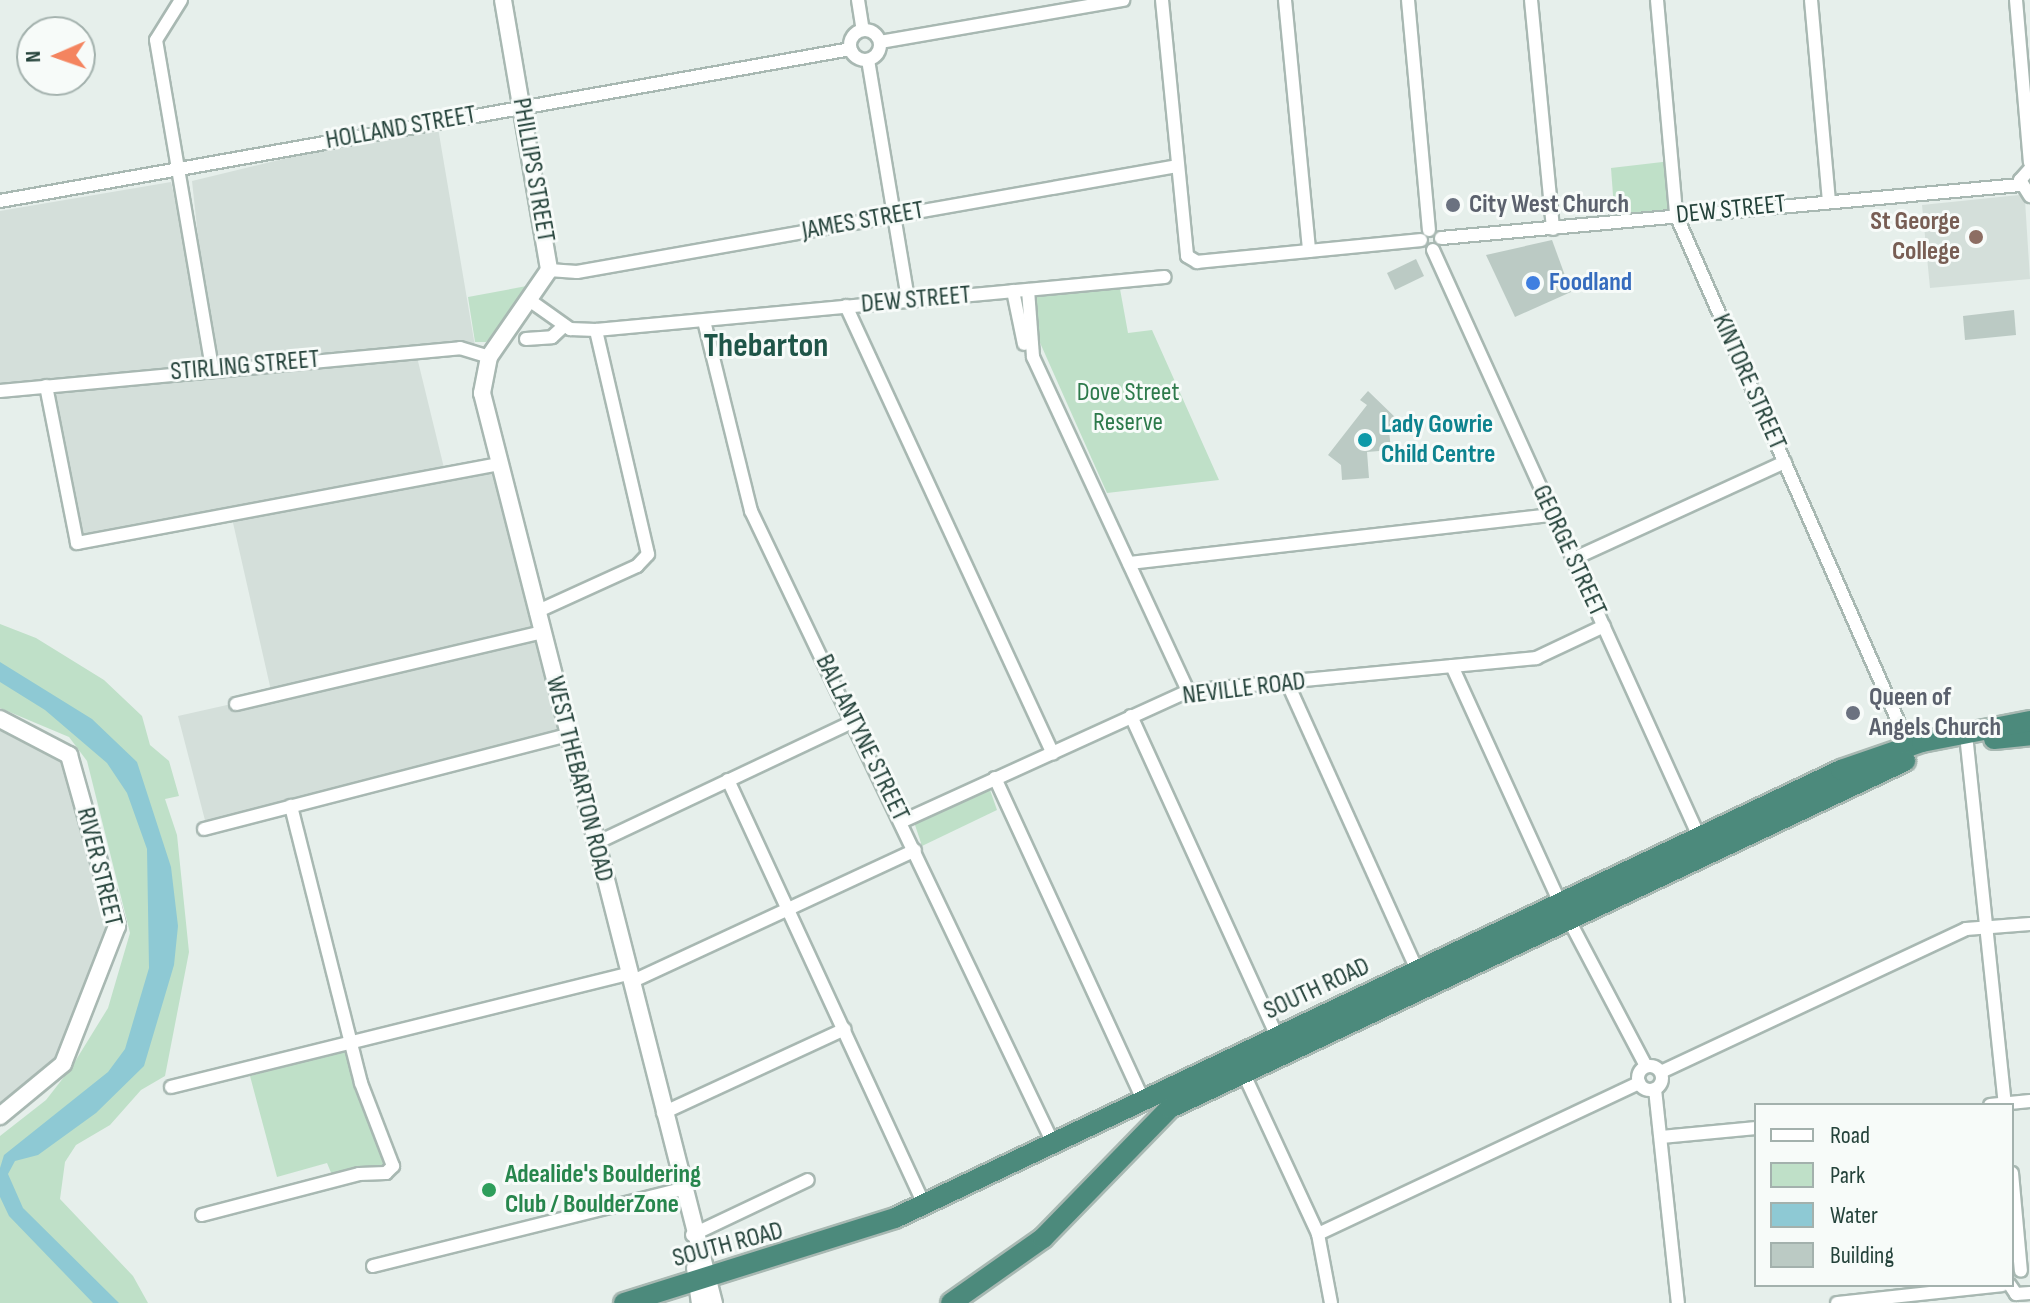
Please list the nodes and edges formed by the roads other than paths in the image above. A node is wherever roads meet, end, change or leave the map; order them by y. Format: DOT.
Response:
graph roads {
  1 [pos="181,0"];
  2 [pos="503,0"];
  3 [pos="858,0"];
  4 [pos="1123,0"];
  5 [pos="1162,0"];
  6 [pos="1285,0"];
  7 [pos="1408,0"];
  8 [pos="1531,0"];
  9 [pos="1657,0"];
  10 [pos="1811,0"];
  11 [pos="2016,0"];
  12 [pos="863,30"];
  13 [pos="880,42"];
  14 [pos="851,49"];
  15 [pos="868,60"];
  16 [pos="522,106"];
  17 [pos="2030,162"];
  18 [pos="1177,166"];
  19 [pos="177,169"];
  20 [pos="2030,169"];
  21 [pos="2020,185"];
  22 [pos="2030,196"];
  23 [pos="1829,200"];
  24 [pos="0,201"];
  25 [pos="1676,215"];
  26 [pos="894,217"];
  27 [pos="1553,229"];
  28 [pos="1425,235"];
  29 [pos="1441,238"];
  30 [pos="1433,250"];
  31 [pos="1309,251"];
  32 [pos="549,270"];
  33 [pos="1165,277"];
  34 [pos="1028,290"];
  35 [pos="1013,291"];
  36 [pos="908,300"];
  37 [pos="532,302"];
  38 [pos="846,306"];
  39 [pos="704,321"];
  40 [pos="564,326"];
  41 [pos="596,330"];
  42 [pos="526,339"];
  43 [pos="489,357"];
  44 [pos="1033,357"];
  45 [pos="212,368"];
  46 [pos="46,386"];
  47 [pos="0,391"];
  48 [pos="1785,462"];
  49 [pos="499,464"];
  50 [pos="1552,515"];
  51 [pos="1573,559"];
  52 [pos="1129,563"];
  53 [pos="536,612"];
  54 [pos="1604,626"];
  55 [pos="542,632"];
  56 [pos="1452,666"];
  57 [pos="1287,682"];
  58 [pos="1188,691"];
  59 [pos="236,704"];
  60 [pos="1131,716"];
  61 [pos="0,719"];
  62 [pos="854,721"];
  63 [pos="2030,721"];
  64 [pos="567,735"];
  65 [pos="2030,735"];
  66 [pos="1967,744"];
  67 [pos="1909,746"];
  68 [pos="1053,753"];
  69 [pos="995,778"];
  70 [pos="728,780"];
  71 [pos="291,806"];
  72 [pos="903,821"];
  73 [pos="204,829"];
  74 [pos="594,844"];
  75 [pos="1702,844"];
  76 [pos="915,850"];
  77 [pos="788,909"];
  78 [pos="1565,909"];
  79 [pos="2030,924"];
  80 [pos="1985,928"];
  81 [pos="1421,977"];
  82 [pos="630,978"];
  83 [pos="845,1029"];
  84 [pos="350,1041"];
  85 [pos="1280,1044"];
  86 [pos="1239,1064"];
  87 [pos="1646,1066"];
  88 [pos="1661,1072"];
  89 [pos="1639,1083"];
  90 [pos="171,1087"];
  91 [pos="1655,1089"];
  92 [pos="1143,1100"];
  93 [pos="2005,1103"];
  94 [pos="663,1113"];
  95 [pos="0,1116"];
  96 [pos="1754,1128"];
  97 [pos="1662,1137"];
  98 [pos="1053,1143"];
  99 [pos="808,1180"];
  100 [pos="681,1189"];
  101 [pos="2014,1195"];
  102 [pos="924,1204"];
  103 [pos="202,1215"];
  104 [pos="1318,1234"];
  105 [pos="692,1235"];
  106 [pos="373,1266"];
  107 [pos="2021,1274"];
  108 [pos="701,1277"];
  109 [pos="1984,1287"];
  110 [pos="624,1303"];
  111 [pos="700,1303"];
  112 [pos="714,1303"];
  113 [pos="951,1303"];
  114 [pos="1331,1303"];
  115 [pos="1678,1303"];
  116 [pos="1837,1303"];
  1 -- 19 [label="street"];
  2 -- 16 [label="street, PHILLIPS STREET"];
  3 -- 12 [label="street"];
  4 -- 13 [label="street"];
  5 -- 18 [label="street"];
  6 -- 31 [label="street"];
  7 -- 28 [label="street"];
  8 -- 27 [label="street"];
  9 -- 25 [label="street, KINTORE STREET"];
  10 -- 23 [label="street"];
  11 -- 17 [label="street"];
  12 -- 13 [label="street"];
  12 -- 14 [label="street"];
  13 -- 15 [label="street"];
  14 -- 15 [label="street"];
  14 -- 16 [label="street, HOLLAND STREET"];
  15 -- 26 [label="street"];
  16 -- 19 [label="street, HOLLAND STREET"];
  16 -- 32 [label="street, PHILLIPS STREET"];
  18 -- 26 [label="street, JAMES STREET"];
  18 -- 31 [label="street"];
  19 -- 24 [label="street, HOLLAND STREET"];
  19 -- 45 [label="street"];
  20 -- 21 [label="street"];
  21 -- 22 [label="street"];
  21 -- 23 [label="street, DEW STREET"];
  23 -- 25 [label="street, DEW STREET"];
  25 -- 27 [label="street, DEW STREET"];
  25 -- 48 [label="street, KINTORE STREET"];
  26 -- 32 [label="street, JAMES STREET"];
  26 -- 36 [label="street"];
  27 -- 29 [label="street, DEW STREET"];
  28 -- 29 [label="street"];
  28 -- 30 [label="street"];
  28 -- 31 [label="street"];
  29 -- 30 [label="street"];
  30 -- 50 [label="street, GEORGE STREET"];
  32 -- 37 [label="street, PHILLIPS STREET"];
  33 -- 34 [label="street, DEW STREET"];
  34 -- 35 [label="street, DEW STREET"];
  34 -- 44 [label="street"];
  35 -- 36 [label="street, DEW STREET"];
  35 -- 44 [label="street"];
  36 -- 38 [label="street, DEW STREET"];
  37 -- 40 [label="street, DEW STREET"];
  37 -- 43 [label="street, PHILLIPS STREET"];
  38 -- 39 [label="street, DEW STREET"];
  38 -- 68 [label="street"];
  39 -- 41 [label="street, DEW STREET"];
  39 -- 62 [label="street, BALLANTYNE STREET"];
  40 -- 41 [label="street, DEW STREET"];
  40 -- 42 [label="street"];
  41 -- 53 [label="street"];
  43 -- 45 [label="street, STIRLING STREET"];
  43 -- 49 [label="street, WEST THEBARTON ROAD"];
  44 -- 52 [label="street"];
  45 -- 46 [label="street, STIRLING STREET"];
  46 -- 47 [label="street, STIRLING STREET"];
  46 -- 49 [label="street"];
  48 -- 51 [label="street"];
  48 -- 67 [label="street, KINTORE STREET"];
  49 -- 53 [label="street, WEST THEBARTON ROAD"];
  50 -- 51 [label="street, GEORGE STREET"];
  50 -- 52 [label="street"];
  51 -- 54 [label="street, GEORGE STREET"];
  52 -- 58 [label="street"];
  53 -- 55 [label="street, WEST THEBARTON ROAD"];
  54 -- 56 [label="street, NEVILLE ROAD"];
  54 -- 75 [label="street, GEORGE STREET"];
  55 -- 59 [label="street"];
  55 -- 64 [label="street, WEST THEBARTON ROAD"];
  56 -- 57 [label="street, NEVILLE ROAD"];
  56 -- 78 [label="street"];
  57 -- 58 [label="street, NEVILLE ROAD"];
  57 -- 81 [label="street"];
  58 -- 60 [label="street, NEVILLE ROAD"];
  60 -- 68 [label="street, NEVILLE ROAD"];
  60 -- 85 [label="street"];
  61 -- 95 [label="street, RIVER STREET"];
  62 -- 70 [label="street"];
  62 -- 72 [label="street, BALLANTYNE STREET"];
  63 -- 67 [label="highway, SOUTH ROAD"];
  64 -- 71 [label="street"];
  64 -- 74 [label="street, WEST THEBARTON ROAD"];
  65 -- 66 [label="highway, SOUTH ROAD"];
  66 -- 75 [label="highway, SOUTH ROAD"];
  66 -- 80 [label="street"];
  67 -- 75 [label="highway, SOUTH ROAD"];
  68 -- 69 [label="street, NEVILLE ROAD"];
  69 -- 72 [label="street, NEVILLE ROAD"];
  69 -- 92 [label="street"];
  70 -- 74 [label="street"];
  70 -- 77 [label="street"];
  71 -- 73 [label="street"];
  71 -- 84 [label="street"];
  72 -- 76 [label="street, BALLANTYNE STREET"];
  74 -- 82 [label="street, WEST THEBARTON ROAD"];
  75 -- 78 [label="highway, SOUTH ROAD"];
  76 -- 77 [label="street"];
  76 -- 98 [label="street, BALLANTYNE STREET"];
  77 -- 82 [label="street"];
  77 -- 83 [label="street"];
  78 -- 81 [label="highway, SOUTH ROAD"];
  78 -- 87 [label="street"];
  79 -- 80 [label="street"];
  80 -- 88 [label="street"];
  80 -- 93 [label="street"];
  81 -- 85 [label="highway, SOUTH ROAD"];
  82 -- 84 [label="street"];
  82 -- 94 [label="street, WEST THEBARTON ROAD"];
  83 -- 94 [label="street"];
  83 -- 102 [label="street"];
  84 -- 90 [label="street"];
  84 -- 103 [label="street"];
  85 -- 86 [label="highway, SOUTH ROAD"];
  86 -- 92 [label="highway, SOUTH ROAD"];
  86 -- 104 [label="street"];
  86 -- 113 [label="highway, SOUTH ROAD"];
  87 -- 88 [label="street"];
  87 -- 89 [label="street"];
  88 -- 91 [label="street"];
  89 -- 91 [label="street"];
  89 -- 104 [label="street"];
  91 -- 97 [label="street"];
  92 -- 98 [label="highway, SOUTH ROAD"];
  94 -- 100 [label="street, WEST THEBARTON ROAD"];
  96 -- 97 [label="street"];
  97 -- 115 [label="street"];
  98 -- 102 [label="highway, SOUTH ROAD"];
  99 -- 105 [label="street"];
  100 -- 105 [label="street, WEST THEBARTON ROAD"];
  100 -- 106 [label="street"];
  101 -- 107 [label="street"];
  102 -- 108 [label="highway, SOUTH ROAD"];
  104 -- 114 [label="street"];
  105 -- 108 [label="street, WEST THEBARTON ROAD"];
  108 -- 110 [label="highway, SOUTH ROAD"];
  108 -- 111 [label="street, WEST THEBARTON ROAD"];
  108 -- 112 [label="street, WEST THEBARTON ROAD"];
  109 -- 116 [label="street"];
}
